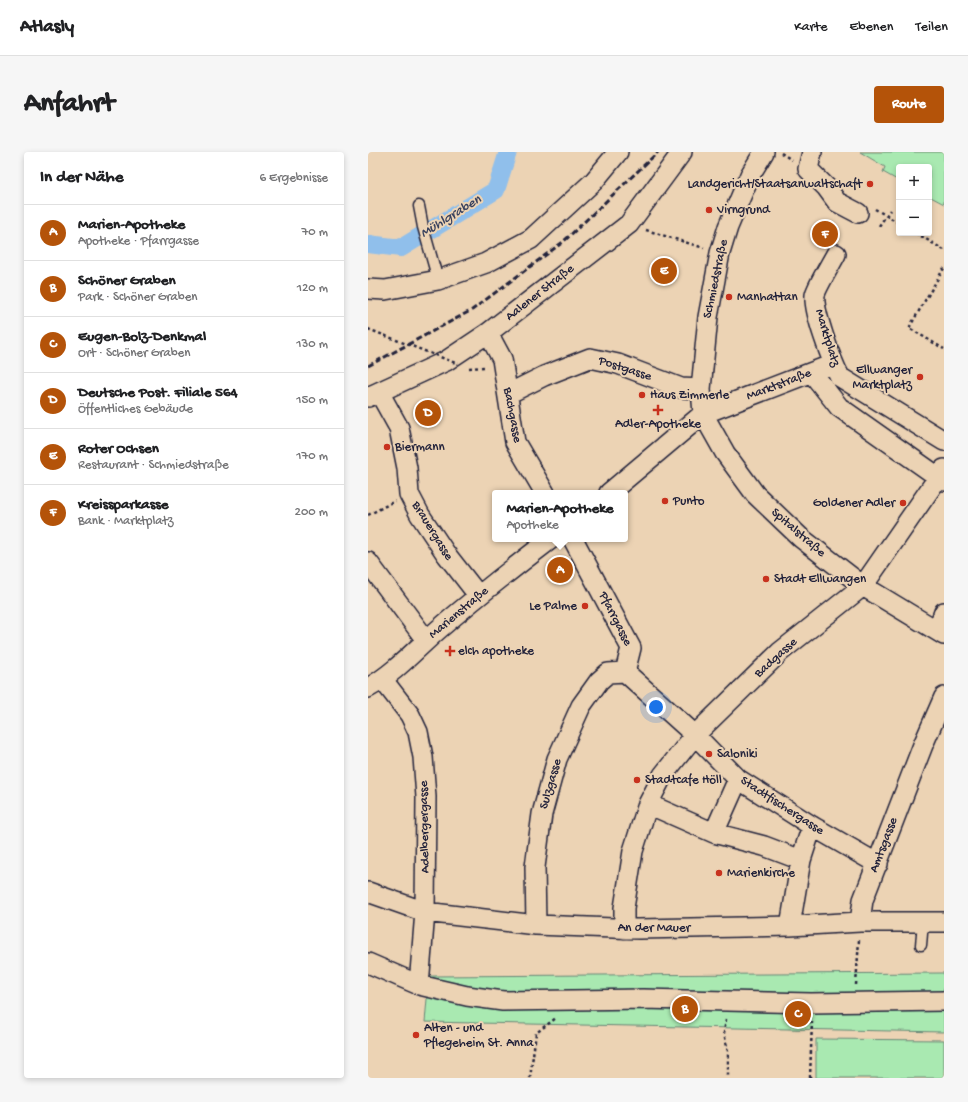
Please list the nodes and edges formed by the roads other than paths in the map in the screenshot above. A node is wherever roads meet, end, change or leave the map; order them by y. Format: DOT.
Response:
graph roads {
  1 [pos="618,152"];
  2 [pos="682,152"];
  3 [pos="764,152"];
  4 [pos="812,152"];
  5 [pos="419,206"];
  6 [pos="858,213"];
  7 [pos="836,254"];
  8 [pos="438,280"];
  9 [pos="368,289"];
  10 [pos="488,333"];
  11 [pos="833,364"];
  12 [pos="812,373"];
  13 [pos="701,389"];
  14 [pos="508,394"];
  15 [pos="373,395"];
  16 [pos="703,414"];
  17 [pos="944,441"];
  18 [pos="942,476"];
  19 [pos="540,485"];
  20 [pos="613,490"];
  21 [pos="547,542"];
  22 [pos="574,542"];
  23 [pos="368,562"];
  24 [pos="863,586"];
  25 [pos="478,595"];
  26 [pos="944,612"];
  27 [pos="941,633"];
  28 [pos="426,640"];
  29 [pos="625,672"];
  30 [pos="375,684"];
  31 [pos="944,697"];
  32 [pos="695,735"];
  33 [pos="738,779"];
  34 [pos="648,804"];
  35 [pos="812,826"];
  36 [pos="714,834"];
  37 [pos="801,860"];
  38 [pos="879,861"];
  39 [pos="368,892"];
  40 [pos="425,912"];
  41 [pos="860,922"];
  42 [pos="923,922"];
  43 [pos="944,922"];
  44 [pos="536,925"];
  45 [pos="790,926"];
  46 [pos="624,929"];
  47 [pos="922,945"];
  48 [pos="368,963"];
  49 [pos="419,985"];
  50 [pos="944,1001"];
  1 -- 8 [label="street"];
  2 -- 10 [label="street, Aalener Straße"];
  3 -- 13 [label="street, Schmiedstraße"];
  4 -- 6 [label="street"];
  5 -- 8 [label="lane"];
  7 -- 11 [label="street, Marktplatz"];
  8 -- 9 [label="street"];
  10 -- 14 [label="street, Bachgasse"];
  10 -- 15 [label="street, Aalener Straße"];
  11 -- 12 [label="street, Marktstraße"];
  11 -- 17 [label="street, Marktplatz"];
  12 -- 16 [label="street, Marktstraße"];
  12 -- 18 [label="street, Marktplatz"];
  13 -- 14 [label="street, Postgasse"];
  13 -- 16 [label="street, Schmiedstraße"];
  14 -- 19 [label="street, Bachgasse"];
  15 -- 25 [label="street, Brauergasse"];
  16 -- 20 [label="street"];
  16 -- 24 [label="street, Spitalstraße"];
  18 -- 24 [label="street, Badgasse"];
  21 -- 25 [label="street, Marienstraße"];
  22 -- 29 [label="street, Pfarrgasse"];
  23 -- 28 [label="street"];
  24 -- 27 [label="street, Spitalstraße"];
  24 -- 32 [label="street, Badgasse"];
  25 -- 28 [label="street, Marienstraße"];
  26 -- 27 [label="street"];
  28 -- 30 [label="street, Marienstraße"];
  29 -- 32 [label="street"];
  29 -- 44 [label="street, Sulzgasse"];
  30 -- 40 [label="street, Adelbergergasse"];
  31 -- 38 [label="street, Amtsgasse"];
  32 -- 33 [label="street, Stadtfischergasse"];
  32 -- 34 [label="street"];
  33 -- 35 [label="street, Stadtfischergasse"];
  33 -- 36 [label="street"];
  34 -- 36 [label="street"];
  34 -- 46 [label="street"];
  35 -- 37 [label="street"];
  35 -- 38 [label="street, Stadtfischergasse"];
  36 -- 37 [label="street"];
  37 -- 45 [label="street"];
  38 -- 41 [label="street, Amtsgasse"];
  39 -- 40 [label="street, An der Mauer"];
  40 -- 44 [label="street, An der Mauer"];
  40 -- 49 [label="street, Adelbergergasse"];
  41 -- 42 [label="street, An der Mauer"];
  41 -- 45 [label="street, An der Mauer"];
  42 -- 43 [label="street, An der Mauer"];
  42 -- 47 [label="lane"];
  44 -- 46 [label="street, An der Mauer"];
  45 -- 46 [label="street, An der Mauer"];
  48 -- 49 [label="street"];
  49 -- 50 [label="street"];
}
